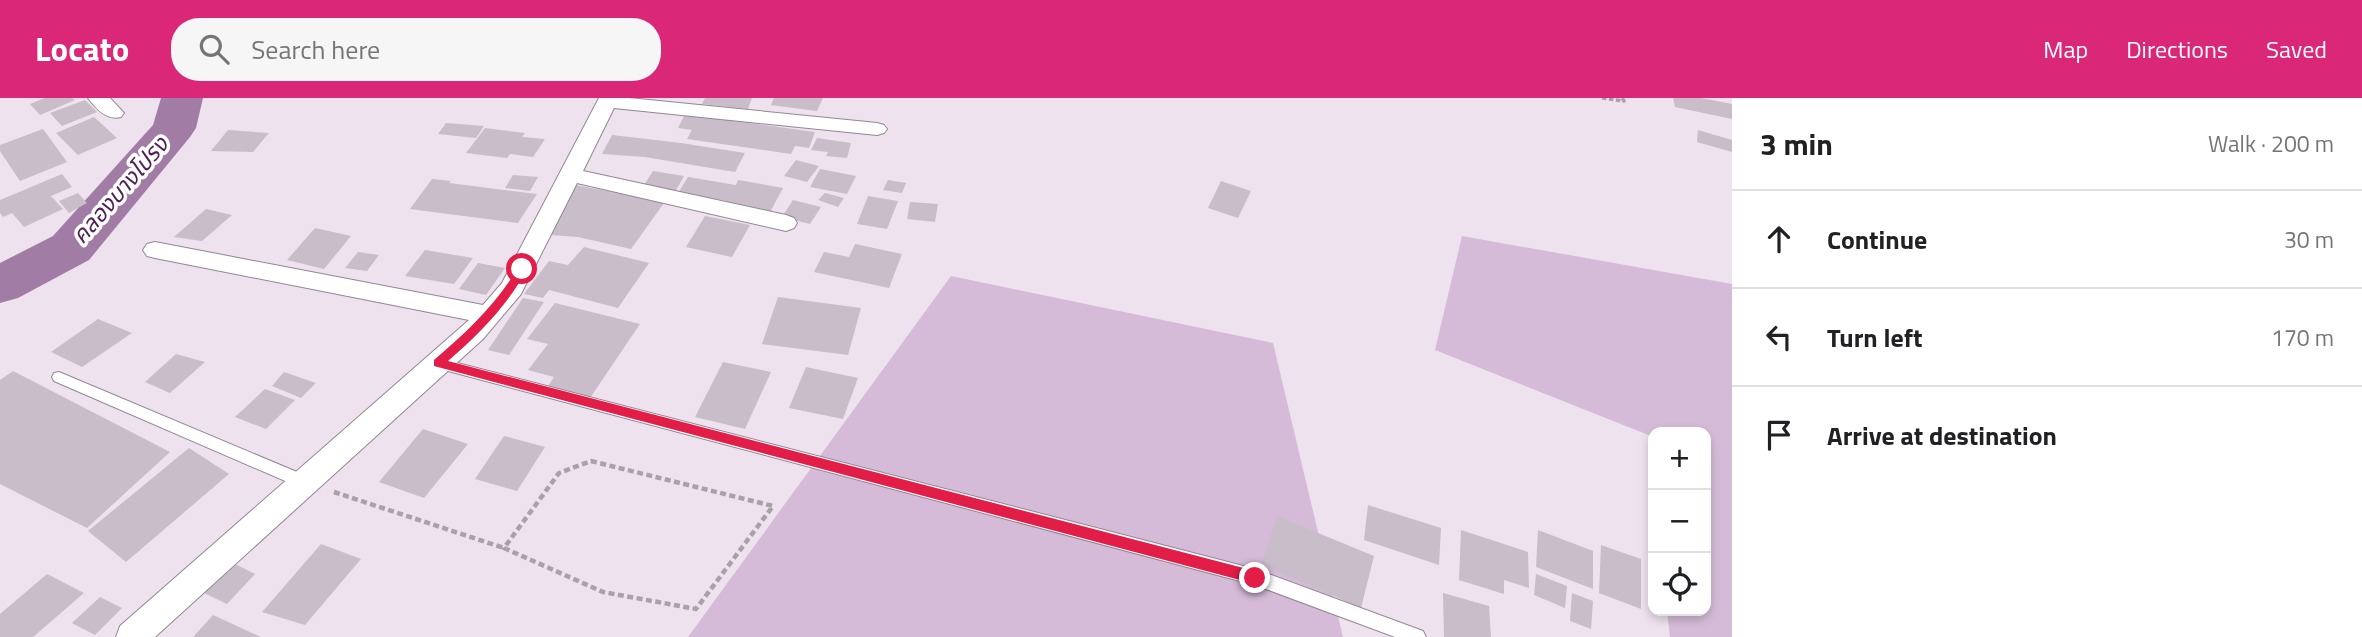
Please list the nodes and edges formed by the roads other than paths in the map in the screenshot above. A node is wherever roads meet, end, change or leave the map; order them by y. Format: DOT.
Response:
graph roads {
  1 [pos="98,98"];
  2 [pos="609,100"];
  3 [pos="114,113"];
  4 [pos="877,129"];
  5 [pos="571,175"];
  6 [pos="786,223"];
  7 [pos="155,250"];
  8 [pos="489,315"];
  9 [pos="438,363"];
  10 [pos="59,377"];
  11 [pos="304,482"];
  12 [pos="132,637"];
  13 [pos="1416,637"];
  1 -- 3 [label="street"];
  2 -- 4 [label="street"];
  2 -- 5 [label="street"];
  5 -- 6 [label="street"];
  5 -- 8 [label="street"];
  7 -- 8 [label="street"];
  8 -- 9 [label="street"];
  9 -- 11 [label="street"];
  9 -- 13 [label="lane"];
  10 -- 11 [label="lane"];
  11 -- 12 [label="street"];
}
